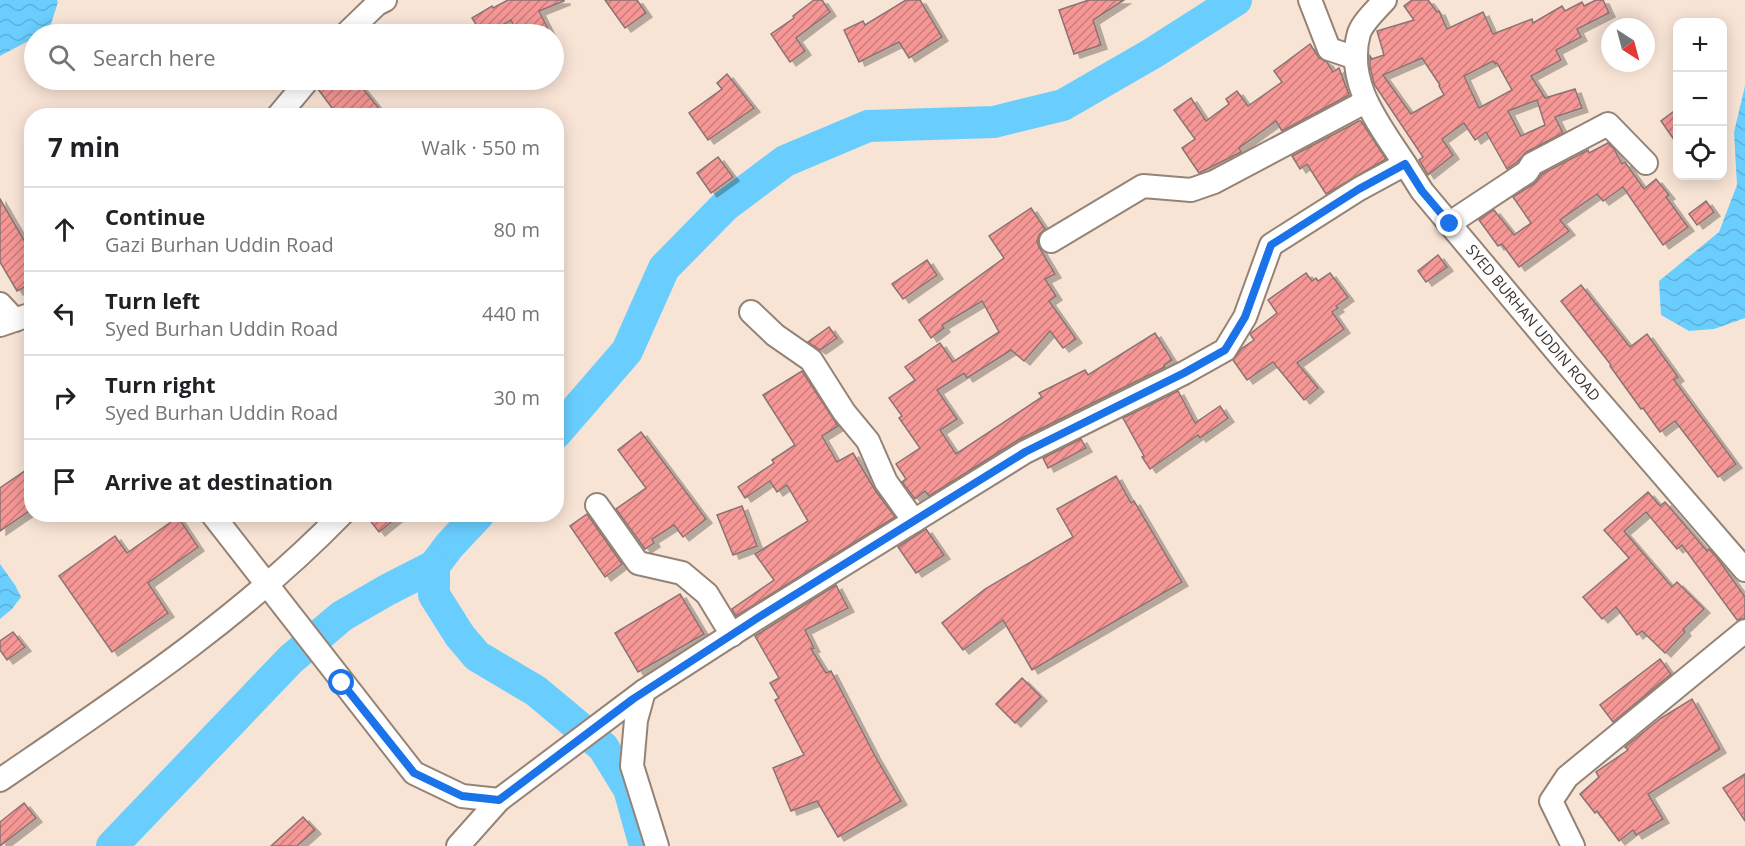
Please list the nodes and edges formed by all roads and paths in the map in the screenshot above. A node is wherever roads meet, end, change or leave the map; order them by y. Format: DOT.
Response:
graph roads {
  1 [pos="385,0"];
  2 [pos="1310,0"];
  3 [pos="1384,0"];
  4 [pos="356,24"];
  5 [pos="1356,58"];
  6 [pos="300,90"];
  7 [pos="1365,102"];
  8 [pos="285,108"];
  9 [pos="1646,163"];
  10 [pos="1405,164"];
  11 [pos="1450,224"];
  12 [pos="1051,241"];
  13 [pos="751,312"];
  14 [pos="597,505"];
  15 [pos="914,521"];
  16 [pos="218,522"];
  17 [pos="334,522"];
  18 [pos="1745,570"];
  19 [pos="268,586"];
  20 [pos="1745,631"];
  21 [pos="732,635"];
  22 [pos="638,695"];
  23 [pos="0,780"];
  24 [pos="499,800"];
  25 [pos="458,846"];
  26 [pos="657,846"];
  27 [pos="1573,846"];
  1 -- 4 [label="street"];
  2 -- 5 [label="street"];
  3 -- 5 [label="street"];
  5 -- 7 [label="street"];
  6 -- 8 [label="street"];
  7 -- 10 [label="street, SYED BURHAN UDDIN ROAD"];
  7 -- 12 [label="street"];
  9 -- 11 [label="street"];
  10 -- 11 [label="street, SYED BURHAN UDDIN ROAD"];
  10 -- 15 [label="street"];
  11 -- 18 [label="street, SYED BURHAN UDDIN ROAD"];
  13 -- 15 [label="street"];
  14 -- 21 [label="street"];
  15 -- 21 [label="street"];
  16 -- 19 [label="street"];
  17 -- 19 [label="street"];
  19 -- 23 [label="street"];
  19 -- 24 [label="street"];
  20 -- 27 [label="street"];
  21 -- 22 [label="street"];
  22 -- 24 [label="street"];
  22 -- 26 [label="street"];
  24 -- 25 [label="street"];
}
